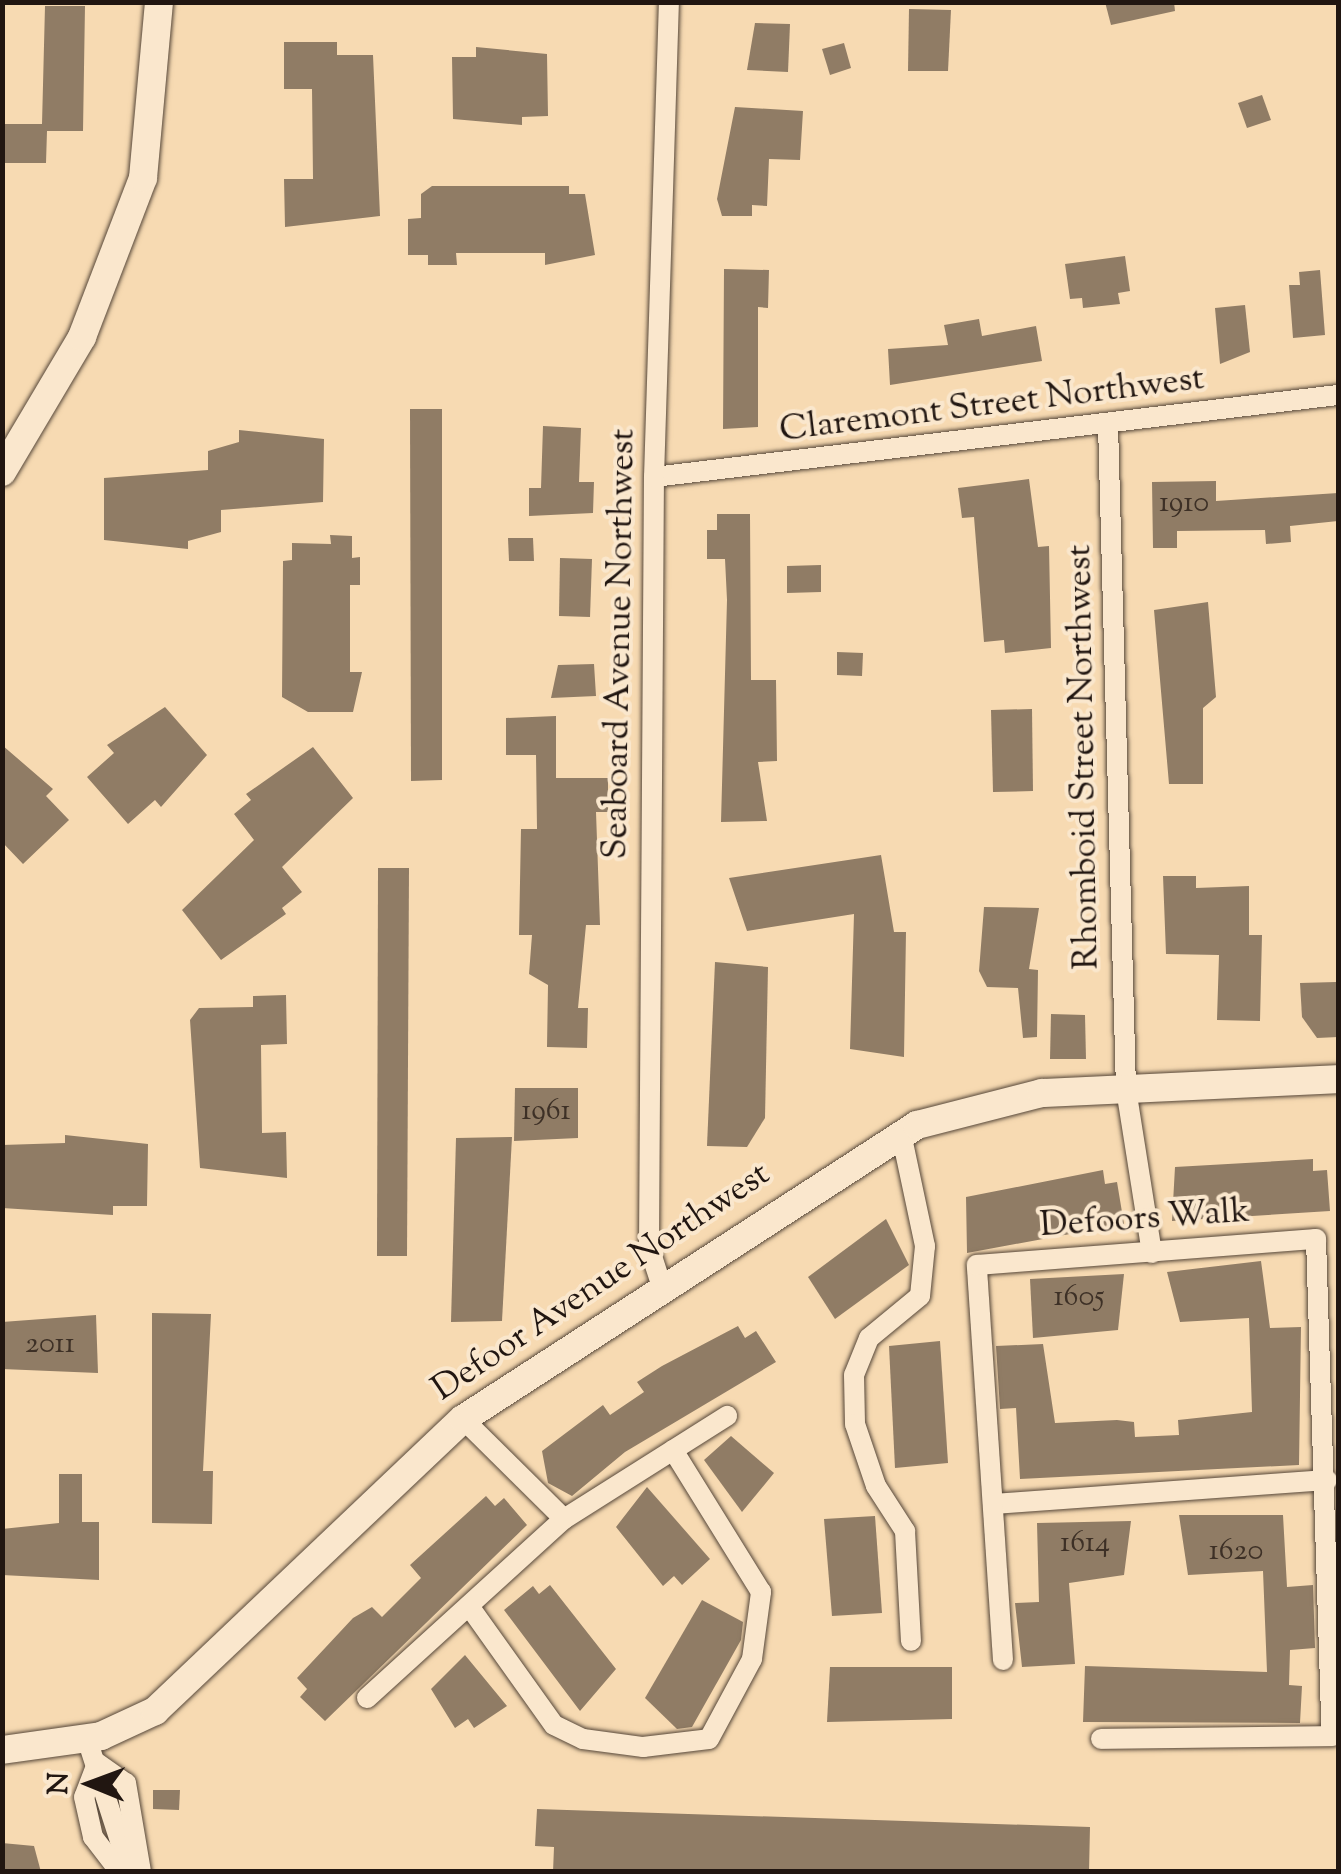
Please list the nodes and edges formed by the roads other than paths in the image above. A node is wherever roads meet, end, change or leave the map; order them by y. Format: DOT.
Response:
graph roads {
  1 [pos="160,2"];
  2 [pos="669,2"];
  3 [pos="1338,395"];
  4 [pos="1108,424"];
  5 [pos="2,472"];
  6 [pos="654,477"];
  7 [pos="1338,1079"];
  8 [pos="1126,1089"];
  9 [pos="901,1133"];
  10 [pos="1152,1253"];
  11 [pos="661,1284"];
  12 [pos="727,1416"];
  13 [pos="462,1419"];
  14 [pos="673,1450"];
  15 [pos="1326,1480"];
  16 [pos="993,1504"];
  17 [pos="564,1519"];
  18 [pos="468,1606"];
  19 [pos="911,1641"];
  20 [pos="1004,1660"];
  21 [pos="367,1698"];
  22 [pos="1101,1739"];
  23 [pos="2,1750"];
  24 [pos="92,1751"];
  25 [pos="120,1872"];
  26 [pos="130,1872"];
  27 [pos="141,1872"];
  1 -- 5 [label="street"];
  2 -- 6 [label="street, Seaboard Avenue Northwest"];
  3 -- 4 [label="street, Claremont Street Northwest"];
  4 -- 6 [label="street, Claremont Street Northwest"];
  4 -- 8 [label="street, Rhomboid Street Northwest"];
  6 -- 11 [label="street, Seaboard Avenue Northwest"];
  7 -- 8 [label="street, Defoor Avenue Northwest"];
  8 -- 9 [label="street, Defoor Avenue Northwest"];
  8 -- 10 [label="street, Rhomboid Street Northwest"];
  9 -- 11 [label="street, Defoor Avenue Northwest"];
  9 -- 19 [label="street"];
  10 -- 15 [label="street, Defoors Walk"];
  10 -- 16 [label="street, Defoors Walk"];
  11 -- 13 [label="street, Defoor Avenue Northwest"];
  12 -- 14 [label="street"];
  13 -- 17 [label="street"];
  13 -- 24 [label="street, Defoor Avenue Northwest"];
  14 -- 17 [label="street"];
  14 -- 18 [label="street"];
  15 -- 16 [label="street"];
  15 -- 22 [label="street, Defoors Walk"];
  16 -- 20 [label="street, Defoors Walk"];
  17 -- 18 [label="street"];
  18 -- 21 [label="street"];
  23 -- 24 [label="street, Defoor Avenue Northwest"];
  24 -- 25 [label="street"];
  24 -- 26 [label="street"];
  24 -- 27 [label="street"];
}
